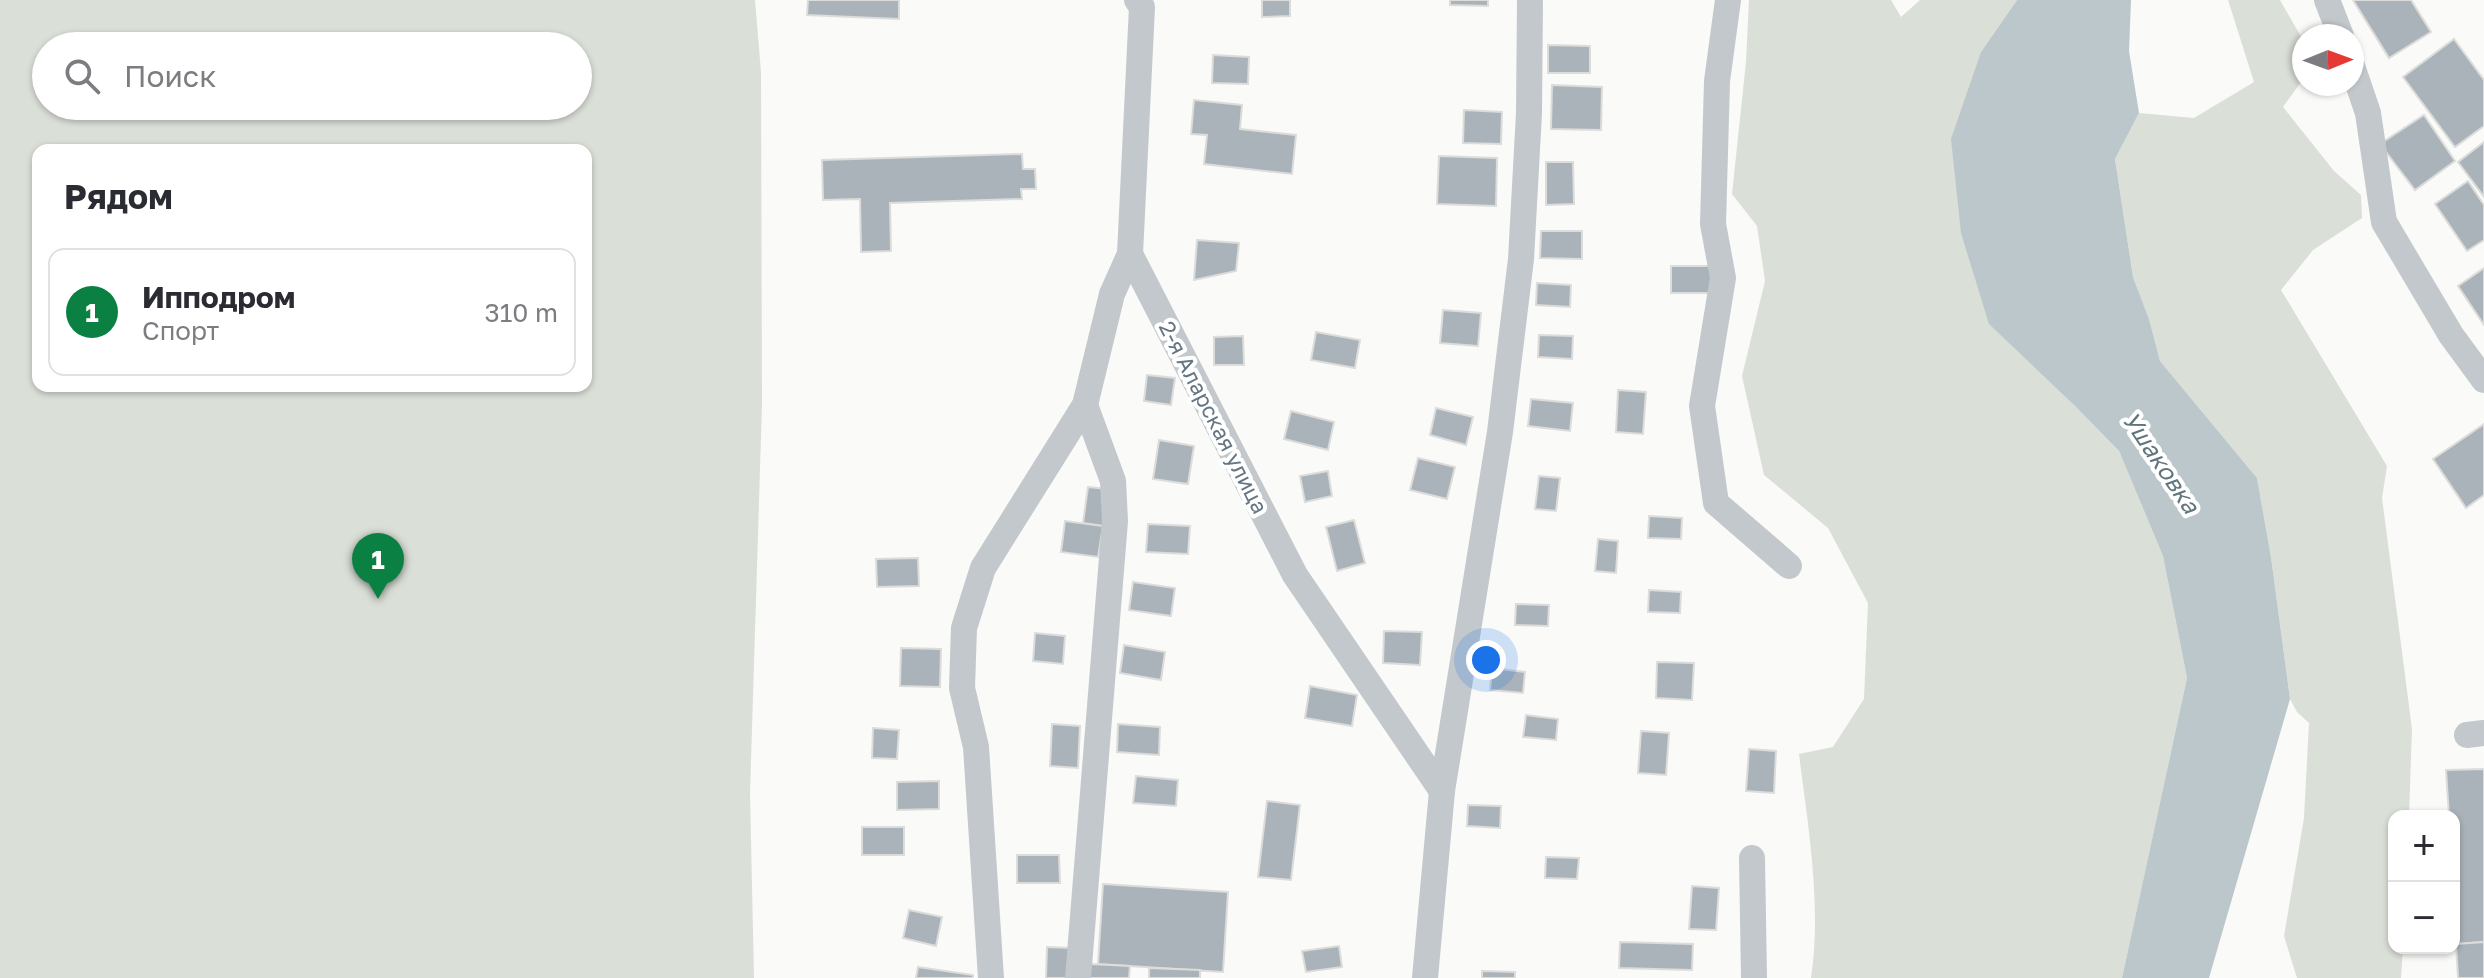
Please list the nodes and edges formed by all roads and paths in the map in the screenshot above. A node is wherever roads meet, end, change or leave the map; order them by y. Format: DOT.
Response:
graph roads {
  1 [pos="1530,0"];
  2 [pos="1728,0"];
  3 [pos="2327,0"];
  4 [pos="1142,2"];
  5 [pos="2336,24"];
  6 [pos="2362,96"];
  7 [pos="1130,254"];
  8 [pos="2484,380"];
  9 [pos="1085,405"];
  10 [pos="1789,566"];
  11 [pos="1442,791"];
  12 [pos="1752,858"];
  13 [pos="991,978"];
  14 [pos="1078,978"];
  15 [pos="1425,978"];
  16 [pos="1754,978"];
  1 -- 11 [label="street"];
  2 -- 10 [label="street"];
  3 -- 5 [label="street"];
  4 -- 7 [label="street, 2-я Аларская улица"];
  6 -- 8 [label="street"];
  7 -- 9 [label="street"];
  7 -- 11 [label="street, 2-я Аларская улица"];
  9 -- 13 [label="street"];
  9 -- 14 [label="street"];
  11 -- 15 [label="street"];
  12 -- 16 [label="street"];
}
